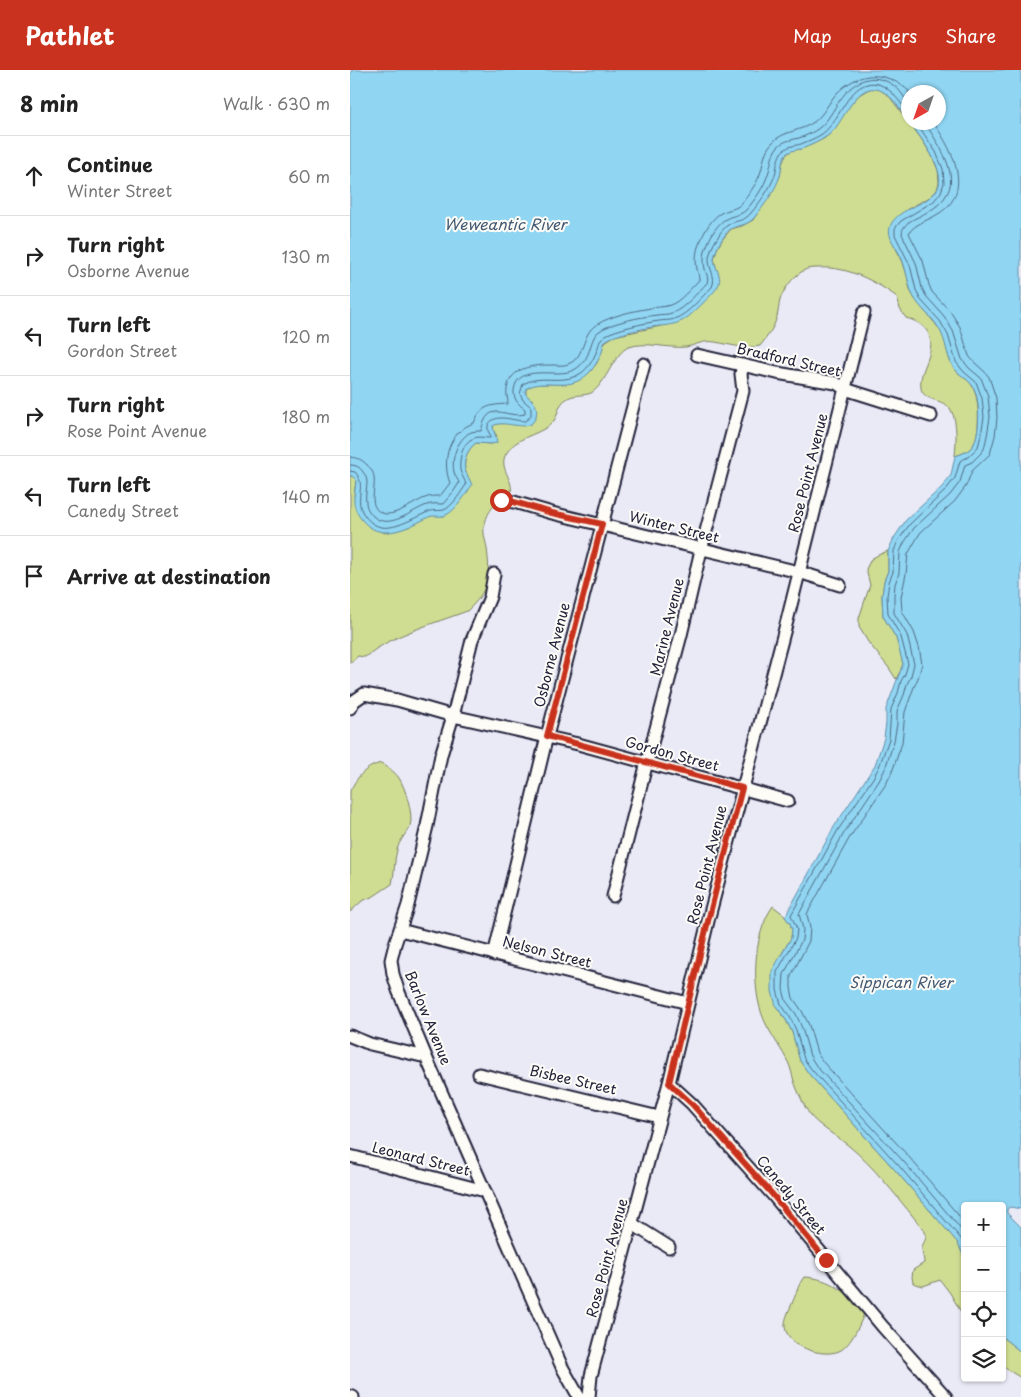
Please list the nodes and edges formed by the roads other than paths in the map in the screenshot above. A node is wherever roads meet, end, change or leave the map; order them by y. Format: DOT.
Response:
graph roads {
  1 [pos="864,312"];
  2 [pos="697,355"];
  3 [pos="644,364"];
  4 [pos="743,365"];
  5 [pos="845,388"];
  6 [pos="931,416"];
  7 [pos="501,500"];
  8 [pos="602,524"];
  9 [pos="701,550"];
  10 [pos="799,572"];
  11 [pos="494,574"];
  12 [pos="840,585"];
  13 [pos="350,708"];
  14 [pos="453,716"];
  15 [pos="547,736"];
  16 [pos="647,762"];
  17 [pos="742,788"];
  18 [pos="788,801"];
  19 [pos="613,896"];
  20 [pos="400,930"];
  21 [pos="494,955"];
  22 [pos="688,1003"];
  23 [pos="350,1036"];
  24 [pos="426,1057"];
  25 [pos="479,1074"];
  26 [pos="669,1083"];
  27 [pos="660,1116"];
  28 [pos="350,1156"];
  29 [pos="485,1191"];
  30 [pos="631,1223"];
  31 [pos="669,1247"];
  32 [pos="579,1397"];
  33 [pos="589,1397"];
  34 [pos="946,1397"];
  1 -- 5 [label="street, Rose Point Avenue"];
  2 -- 4 [label="street, Bradford Street"];
  3 -- 8 [label="street, Osborne Avenue"];
  4 -- 5 [label="street, Bradford Street"];
  4 -- 9 [label="street, Marine Avenue"];
  5 -- 6 [label="street, Bradford Street"];
  5 -- 10 [label="street, Rose Point Avenue"];
  7 -- 8 [label="street, Winter Street"];
  8 -- 9 [label="street, Winter Street"];
  8 -- 15 [label="street, Osborne Avenue"];
  9 -- 10 [label="street, Winter Street"];
  9 -- 16 [label="street, Marine Avenue"];
  10 -- 12 [label="street, Winter Street"];
  10 -- 17 [label="street, Rose Point Avenue"];
  11 -- 14 [label="street, Barlow Avenue"];
  13 -- 14 [label="street, Gordon Street"];
  14 -- 15 [label="street, Gordon Street"];
  14 -- 20 [label="street, Barlow Avenue"];
  15 -- 16 [label="street, Gordon Street"];
  15 -- 21 [label="street, Osborne Avenue"];
  16 -- 17 [label="street, Gordon Street"];
  16 -- 19 [label="street, Marine Avenue"];
  17 -- 18 [label="street, Gordon Street"];
  17 -- 22 [label="street, Rose Point Avenue"];
  20 -- 21 [label="street, Nelson Street"];
  20 -- 24 [label="street, Barlow Avenue"];
  21 -- 22 [label="street, Nelson Street"];
  22 -- 26 [label="street, Rose Point Avenue"];
  23 -- 24 [label="street"];
  24 -- 29 [label="street, Barlow Avenue"];
  25 -- 27 [label="street, Bisbee Street"];
  26 -- 27 [label="street, Rose Point Avenue"];
  26 -- 34 [label="street, Canedy Street"];
  27 -- 30 [label="street, Rose Point Avenue"];
  28 -- 29 [label="street, Leonard Street"];
  29 -- 32 [label="street, Barlow Avenue"];
  30 -- 31 [label="street"];
  30 -- 33 [label="street, Rose Point Avenue"];
}
